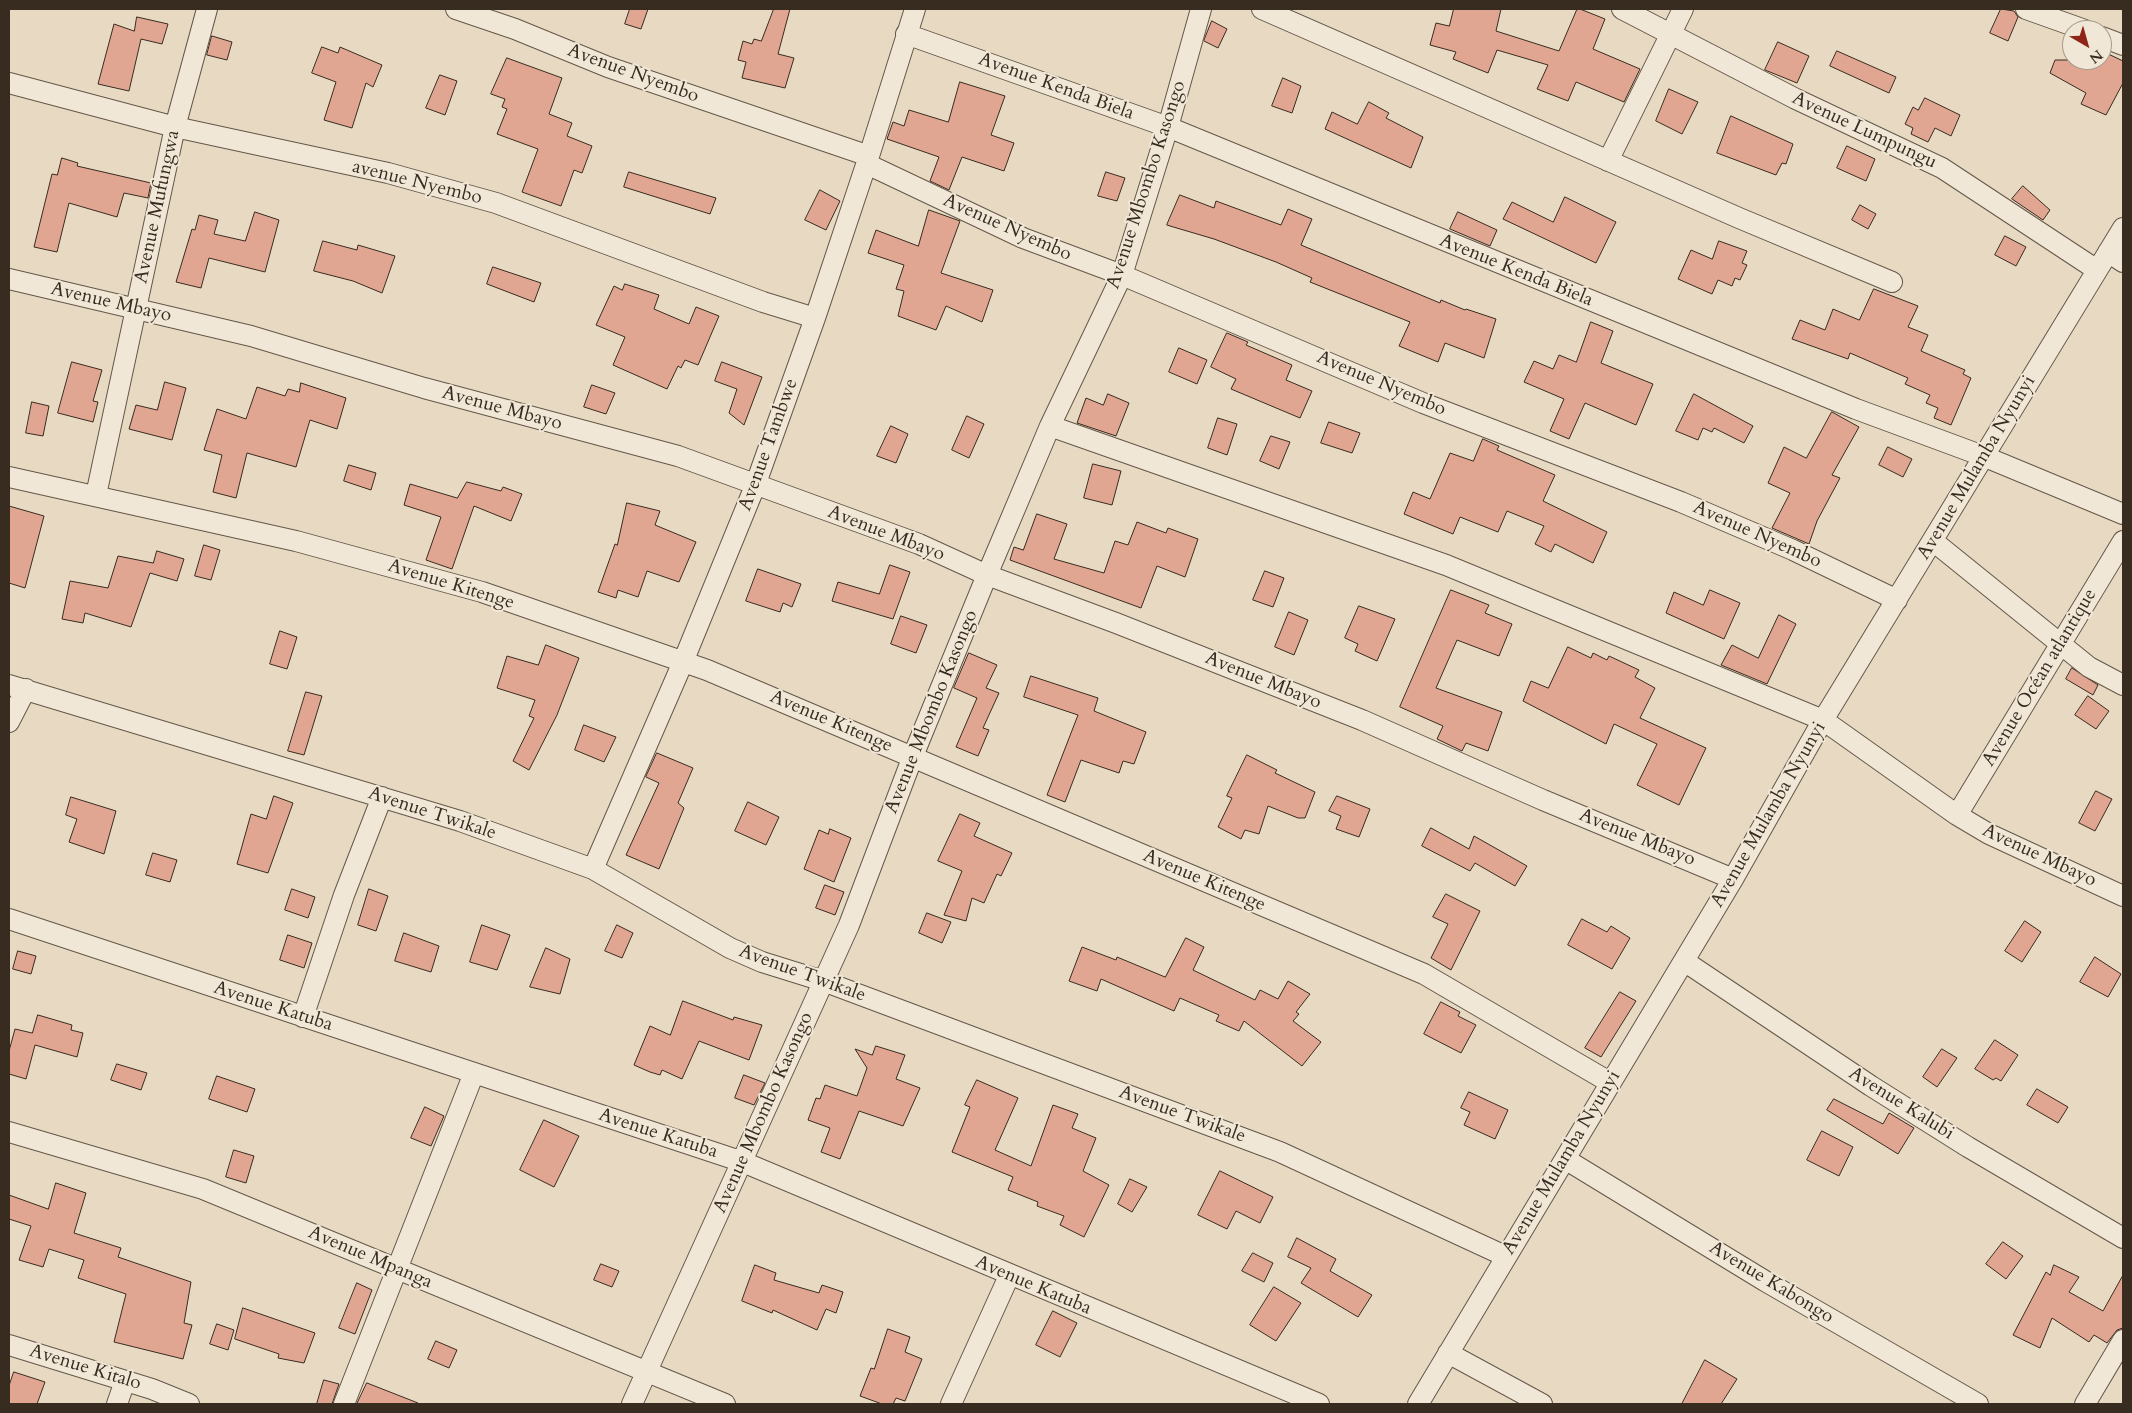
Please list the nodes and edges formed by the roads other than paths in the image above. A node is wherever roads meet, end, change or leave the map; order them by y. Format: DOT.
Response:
graph roads {
  1 [pos="207,9"];
  2 [pos="456,9"];
  3 [pos="915,9"];
  4 [pos="1201,9"];
  5 [pos="1262,9"];
  6 [pos="1622,9"];
  7 [pos="1684,9"];
  8 [pos="2026,9"];
  9 [pos="2062,22"];
  10 [pos="906,34"];
  11 [pos="1671,36"];
  12 [pos="9,83"];
  13 [pos="175,127"];
  14 [pos="1168,127"];
  15 [pos="868,160"];
  16 [pos="1608,161"];
  17 [pos="2123,228"];
  18 [pos="2116,257"];
  19 [pos="2097,270"];
  20 [pos="1122,275"];
  21 [pos="9,279"];
  22 [pos="1892,282"];
  23 [pos="136,308"];
  24 [pos="815,318"];
  25 [pos="1050,426"];
  26 [pos="1983,456"];
  27 [pos="9,477"];
  28 [pos="755,486"];
  29 [pos="96,496"];
  30 [pos="2123,514"];
  31 [pos="1933,541"];
  32 [pos="2123,541"];
  33 [pos="987,575"];
  34 [pos="1897,600"];
  35 [pos="2060,644"];
  36 [pos="684,662"];
  37 [pos="2123,685"];
  38 [pos="17,687"];
  39 [pos="1823,720"];
  40 [pos="9,722"];
  41 [pos="913,756"];
  42 [pos="382,797"];
  43 [pos="1957,815"];
  44 [pos="593,869"];
  45 [pos="1734,878"];
  46 [pos="2123,896"];
  47 [pos="9,919"];
  48 [pos="1684,961"];
  49 [pos="824,981"];
  50 [pos="303,1017"];
  51 [pos="474,1073"];
  52 [pos="1611,1083"];
  53 [pos="9,1132"];
  54 [pos="1565,1159"];
  55 [pos="743,1162"];
  56 [pos="2123,1238"];
  57 [pos="1505,1256"];
  58 [pos="395,1270"];
  59 [pos="1009,1276"];
  60 [pos="2123,1340"];
  61 [pos="9,1345"];
  62 [pos="1448,1353"];
  63 [pos="647,1371"];
  64 [pos="125,1381"];
  65 [pos="117,1404"];
  66 [pos="189,1404"];
  67 [pos="344,1404"];
  68 [pos="632,1404"];
  69 [pos="725,1404"];
  70 [pos="951,1404"];
  71 [pos="1318,1404"];
  72 [pos="1418,1404"];
  73 [pos="1542,1404"];
  74 [pos="1978,1404"];
  75 [pos="2085,1404"];
  1 -- 13 [label="street, Avenue Mufungwa"];
  2 -- 15 [label="street, Avenue Nyembo"];
  3 -- 10 [label="street, Avenue Tambwe"];
  4 -- 14 [label="street, Avenue Mbombo Kasongo"];
  5 -- 16 [label="street"];
  6 -- 11 [label="street, Avenue Lumpungu"];
  7 -- 11 [label="street"];
  8 -- 9 [label="street"];
  10 -- 14 [label="street, Avenue Kenda Biela"];
  10 -- 15 [label="street, Avenue Tambwe"];
  11 -- 16 [label="street"];
  11 -- 19 [label="street, Avenue Lumpungu"];
  12 -- 13 [label="street, avenue Nyembo"];
  13 -- 23 [label="street, Avenue Mufungwa"];
  13 -- 24 [label="street, avenue Nyembo"];
  14 -- 20 [label="street, Avenue Mbombo Kasongo"];
  14 -- 26 [label="street, Avenue Kenda Biela"];
  15 -- 20 [label="street, Avenue Nyembo"];
  15 -- 24 [label="street, Avenue Tambwe"];
  16 -- 22 [label="street"];
  17 -- 18 [label="street, Avenue Mulamba Nyunyi"];
  18 -- 19 [label="street, Avenue Mulamba Nyunyi"];
  19 -- 26 [label="street, Avenue Mulamba Nyunyi"];
  20 -- 25 [label="street, Avenue Mbombo Kasongo"];
  20 -- 34 [label="street, Avenue Nyembo"];
  21 -- 23 [label="street, Avenue Mbayo"];
  23 -- 28 [label="street, Avenue Mbayo"];
  23 -- 29 [label="street, Avenue Mufungwa"];
  24 -- 28 [label="street, Avenue Tambwe"];
  25 -- 33 [label="street, Avenue Mbombo Kasongo"];
  25 -- 39 [label="street, Avenue Mbayo"];
  26 -- 30 [label="street, Avenue Kenda Biela"];
  26 -- 31 [label="street, Avenue Mulamba Nyunyi"];
  27 -- 29 [label="street, Avenue Kitenge"];
  28 -- 33 [label="street, Avenue Mbayo"];
  28 -- 36 [label="street, Avenue Tambwe"];
  29 -- 36 [label="street, Avenue Kitenge"];
  31 -- 34 [label="street, Avenue Mulamba Nyunyi"];
  31 -- 35 [label="street"];
  32 -- 35 [label="street, Avenue Océan atlantique"];
  33 -- 41 [label="street, Avenue Mbombo Kasongo"];
  33 -- 45 [label="street, Avenue Mbayo"];
  34 -- 39 [label="street, Avenue Mulamba Nyunyi"];
  35 -- 37 [label="street"];
  35 -- 43 [label="street, Avenue Océan atlantique"];
  36 -- 41 [label="street, Avenue Kitenge"];
  36 -- 44 [label="street, Avenue Tambwe"];
  38 -- 40 [label="street"];
  38 -- 42 [label="street, Avenue Twikale"];
  39 -- 43 [label="street, Avenue Mbayo"];
  39 -- 45 [label="street, Avenue Mulamba Nyunyi"];
  41 -- 49 [label="street, Avenue Mbombo Kasongo"];
  41 -- 52 [label="street, Avenue Kitenge"];
  42 -- 44 [label="street, Avenue Twikale"];
  42 -- 50 [label="street"];
  43 -- 46 [label="street, Avenue Mbayo"];
  44 -- 49 [label="street, Avenue Twikale"];
  45 -- 48 [label="street, Avenue Mulamba Nyunyi"];
  47 -- 50 [label="street, Avenue Katuba"];
  48 -- 52 [label="street, Avenue Mulamba Nyunyi"];
  48 -- 56 [label="street, Avenue Kalubi"];
  49 -- 55 [label="street, Avenue Mbombo Kasongo"];
  49 -- 57 [label="street, Avenue Twikale"];
  50 -- 51 [label="street, Avenue Katuba"];
  51 -- 55 [label="street, Avenue Katuba"];
  51 -- 58 [label="street"];
  52 -- 54 [label="street, Avenue Mulamba Nyunyi"];
  53 -- 58 [label="street, Avenue Mpanga"];
  54 -- 57 [label="street, Avenue Mulamba Nyunyi"];
  54 -- 74 [label="street, Avenue Kabongo"];
  55 -- 59 [label="street, Avenue Katuba"];
  55 -- 63 [label="street, Avenue Mbombo Kasongo"];
  57 -- 62 [label="street, Avenue Mulamba Nyunyi"];
  58 -- 63 [label="street, Avenue Mpanga"];
  58 -- 67 [label="street"];
  59 -- 70 [label="street"];
  59 -- 71 [label="street, Avenue Katuba"];
  60 -- 75 [label="street"];
  61 -- 64 [label="street, Avenue Kitalo"];
  62 -- 72 [label="street, Avenue Mulamba Nyunyi"];
  62 -- 73 [label="street"];
  63 -- 68 [label="street, Avenue Mbombo Kasongo"];
  63 -- 69 [label="street, Avenue Mpanga"];
  64 -- 65 [label="street"];
  64 -- 66 [label="street, Avenue Kitalo"];
}
